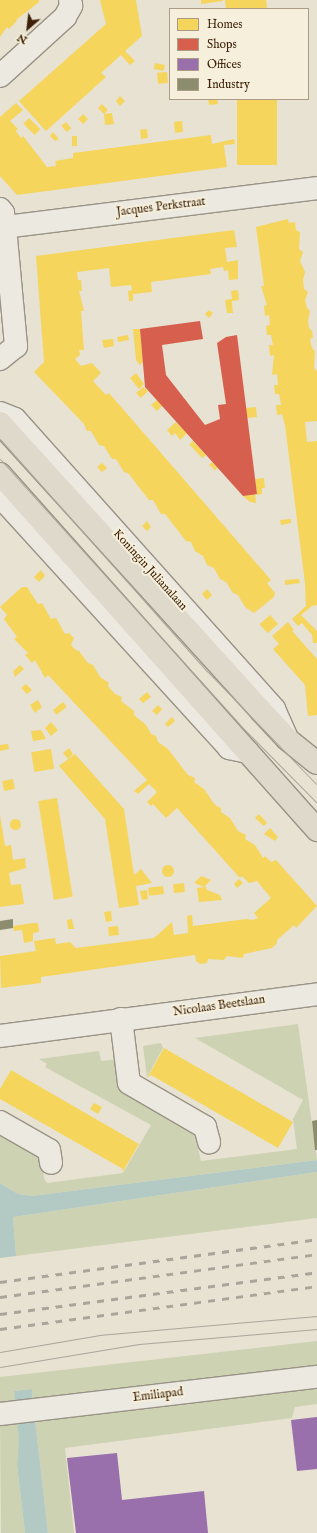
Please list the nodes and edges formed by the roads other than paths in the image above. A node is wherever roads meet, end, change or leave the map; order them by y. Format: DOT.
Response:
graph roads {
  1 [pos="70,0"];
  2 [pos="0,76"];
  3 [pos="317,188"];
  4 [pos="3,218"];
  5 [pos="0,359"];
  6 [pos="0,413"];
  7 [pos="0,423"];
  8 [pos="0,474"];
  9 [pos="0,496"];
  10 [pos="287,739"];
  11 [pos="248,752"];
  12 [pos="317,763"];
  13 [pos="317,830"];
  14 [pos="317,994"];
  15 [pos="121,1019"];
  16 [pos="0,1036"];
  17 [pos="0,1122"];
  18 [pos="209,1142"];
  19 [pos="51,1163"];
  20 [pos="317,1377"];
  21 [pos="7,1413"];
  1 -- 2 [label="street"];
  3 -- 4 [label="street, Jacques Perkstraat"];
  4 -- 5 [label="street"];
  6 -- 10 [label="street, Koningin Julianalaan"];
  7 -- 10 [label="main road, Koningin Julianalaan"];
  8 -- 11 [label="main road"];
  9 -- 11 [label="street"];
  10 -- 12 [label="main road, Koningin Julianalaan"];
  11 -- 13 [label="main road"];
  14 -- 15 [label="street, Nicolaas Beetslaan"];
  15 -- 16 [label="street, Nicolaas Beetslaan"];
  15 -- 18 [label="street"];
  17 -- 19 [label="street"];
  20 -- 21 [label="street, Emiliapad"];
}
